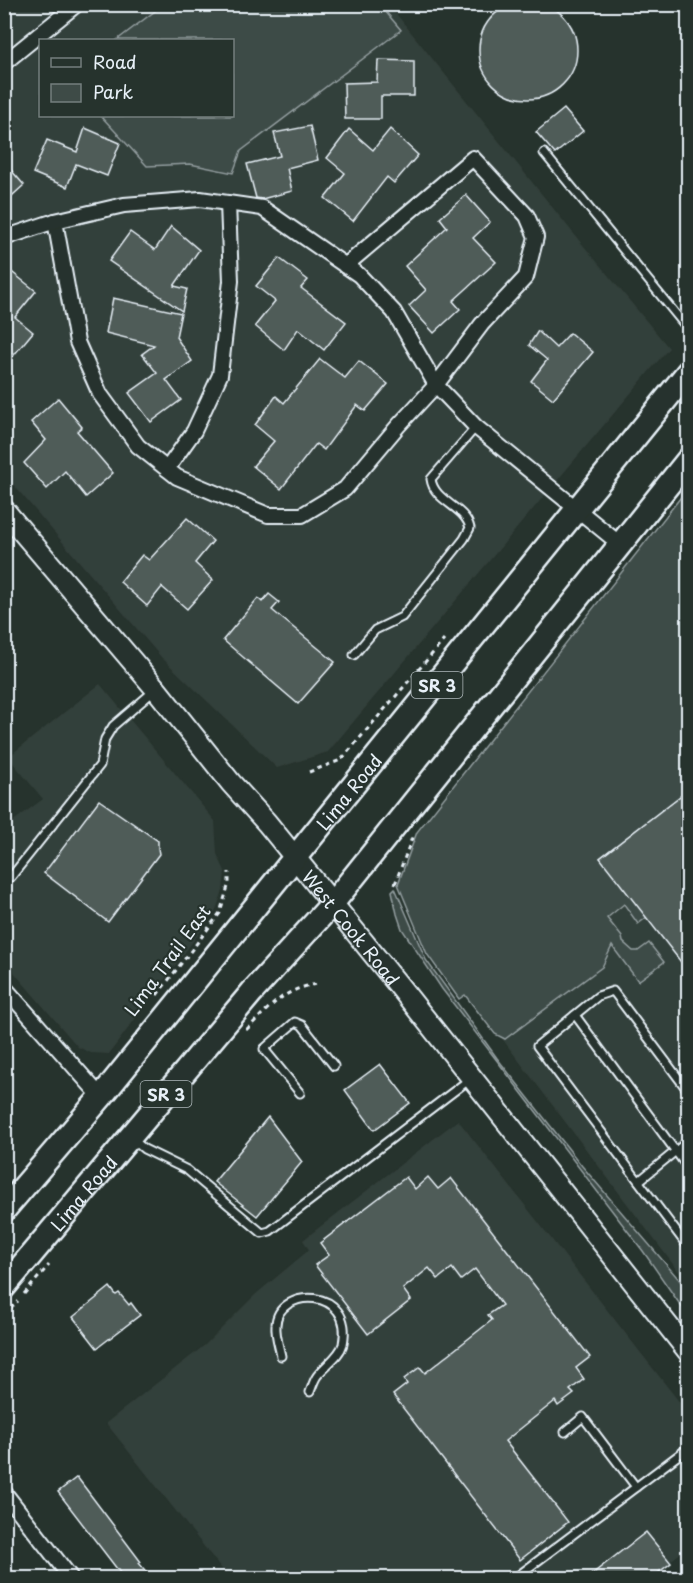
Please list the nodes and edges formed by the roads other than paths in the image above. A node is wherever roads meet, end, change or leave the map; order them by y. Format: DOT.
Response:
graph roads {
  1 [pos="77,4"];
  2 [pos="4,63"];
  3 [pos="544,153"];
  4 [pos="228,203"];
  5 [pos="55,220"];
  6 [pos="4,238"];
  7 [pos="345,266"];
  8 [pos="688,329"];
  9 [pos="688,372"];
  10 [pos="436,385"];
  11 [pos="476,427"];
  12 [pos="688,460"];
  13 [pos="167,470"];
  14 [pos="4,510"];
  15 [pos="578,510"];
  16 [pos="621,545"];
  17 [pos="354,655"];
  18 [pos="156,689"];
  19 [pos="294,857"];
  20 [pos="4,877"];
  21 [pos="332,904"];
  22 [pos="4,987"];
  23 [pos="575,1015"];
  24 [pos="334,1066"];
  25 [pos="472,1078"];
  26 [pos="688,1091"];
  27 [pos="300,1093"];
  28 [pos="101,1097"];
  29 [pos="130,1137"];
  30 [pos="688,1141"];
  31 [pos="675,1151"];
  32 [pos="688,1168"];
  33 [pos="639,1181"];
  34 [pos="4,1210"];
  35 [pos="688,1247"];
  36 [pos="4,1287"];
  37 [pos="688,1351"];
  38 [pos="281,1356"];
  39 [pos="310,1392"];
  40 [pos="565,1432"];
  41 [pos="688,1448"];
  42 [pos="636,1487"];
  43 [pos="4,1492"];
  44 [pos="688,1573"];
  45 [pos="71,1578"];
  46 [pos="515,1578"];
  47 [pos="682,1578"];
  1 -- 2 [label="street"];
  3 -- 8 [label="lane"];
  4 -- 5 [label="street"];
  4 -- 7 [label="street"];
  4 -- 13 [label="street"];
  5 -- 6 [label="street"];
  5 -- 13 [label="street"];
  7 -- 10 [label="street"];
  7 -- 10 [label="street"];
  9 -- 15 [label="highway, Lima Road / SR 3"];
  10 -- 11 [label="street"];
  10 -- 13 [label="street"];
  11 -- 15 [label="street"];
  11 -- 17 [label="lane"];
  12 -- 16 [label="highway, Lima Road / SR 3"];
  14 -- 18 [label="main road, West Cook Road"];
  15 -- 16 [label="street"];
  15 -- 19 [label="highway, Lima Road / SR 3"];
  16 -- 21 [label="highway, Lima Road / SR 3"];
  18 -- 19 [label="main road, West Cook Road"];
  18 -- 20 [label="lane"];
  19 -- 21 [label="main road, West Cook Road"];
  19 -- 28 [label="highway, Lima Road / SR 3"];
  21 -- 25 [label="main road, West Cook Road"];
  21 -- 29 [label="highway, Lima Road / SR 3"];
  22 -- 28 [label="street"];
  23 -- 26 [label="lane"];
  23 -- 31 [label="lane"];
  23 -- 33 [label="lane"];
  24 -- 27 [label="lane"];
  25 -- 29 [label="lane"];
  25 -- 37 [label="main road, West Cook Road"];
  28 -- 34 [label="highway, Lima Road / SR 3"];
  29 -- 36 [label="highway, Lima Road / SR 3"];
  30 -- 31 [label="lane"];
  31 -- 32 [label="lane"];
  31 -- 33 [label="lane"];
  33 -- 35 [label="lane"];
  38 -- 39 [label="lane"];
  40 -- 42 [label="lane"];
  41 -- 42 [label="lane"];
  42 -- 46 [label="lane"];
  43 -- 45 [label="street"];
  44 -- 47 [label="lane"];
}
